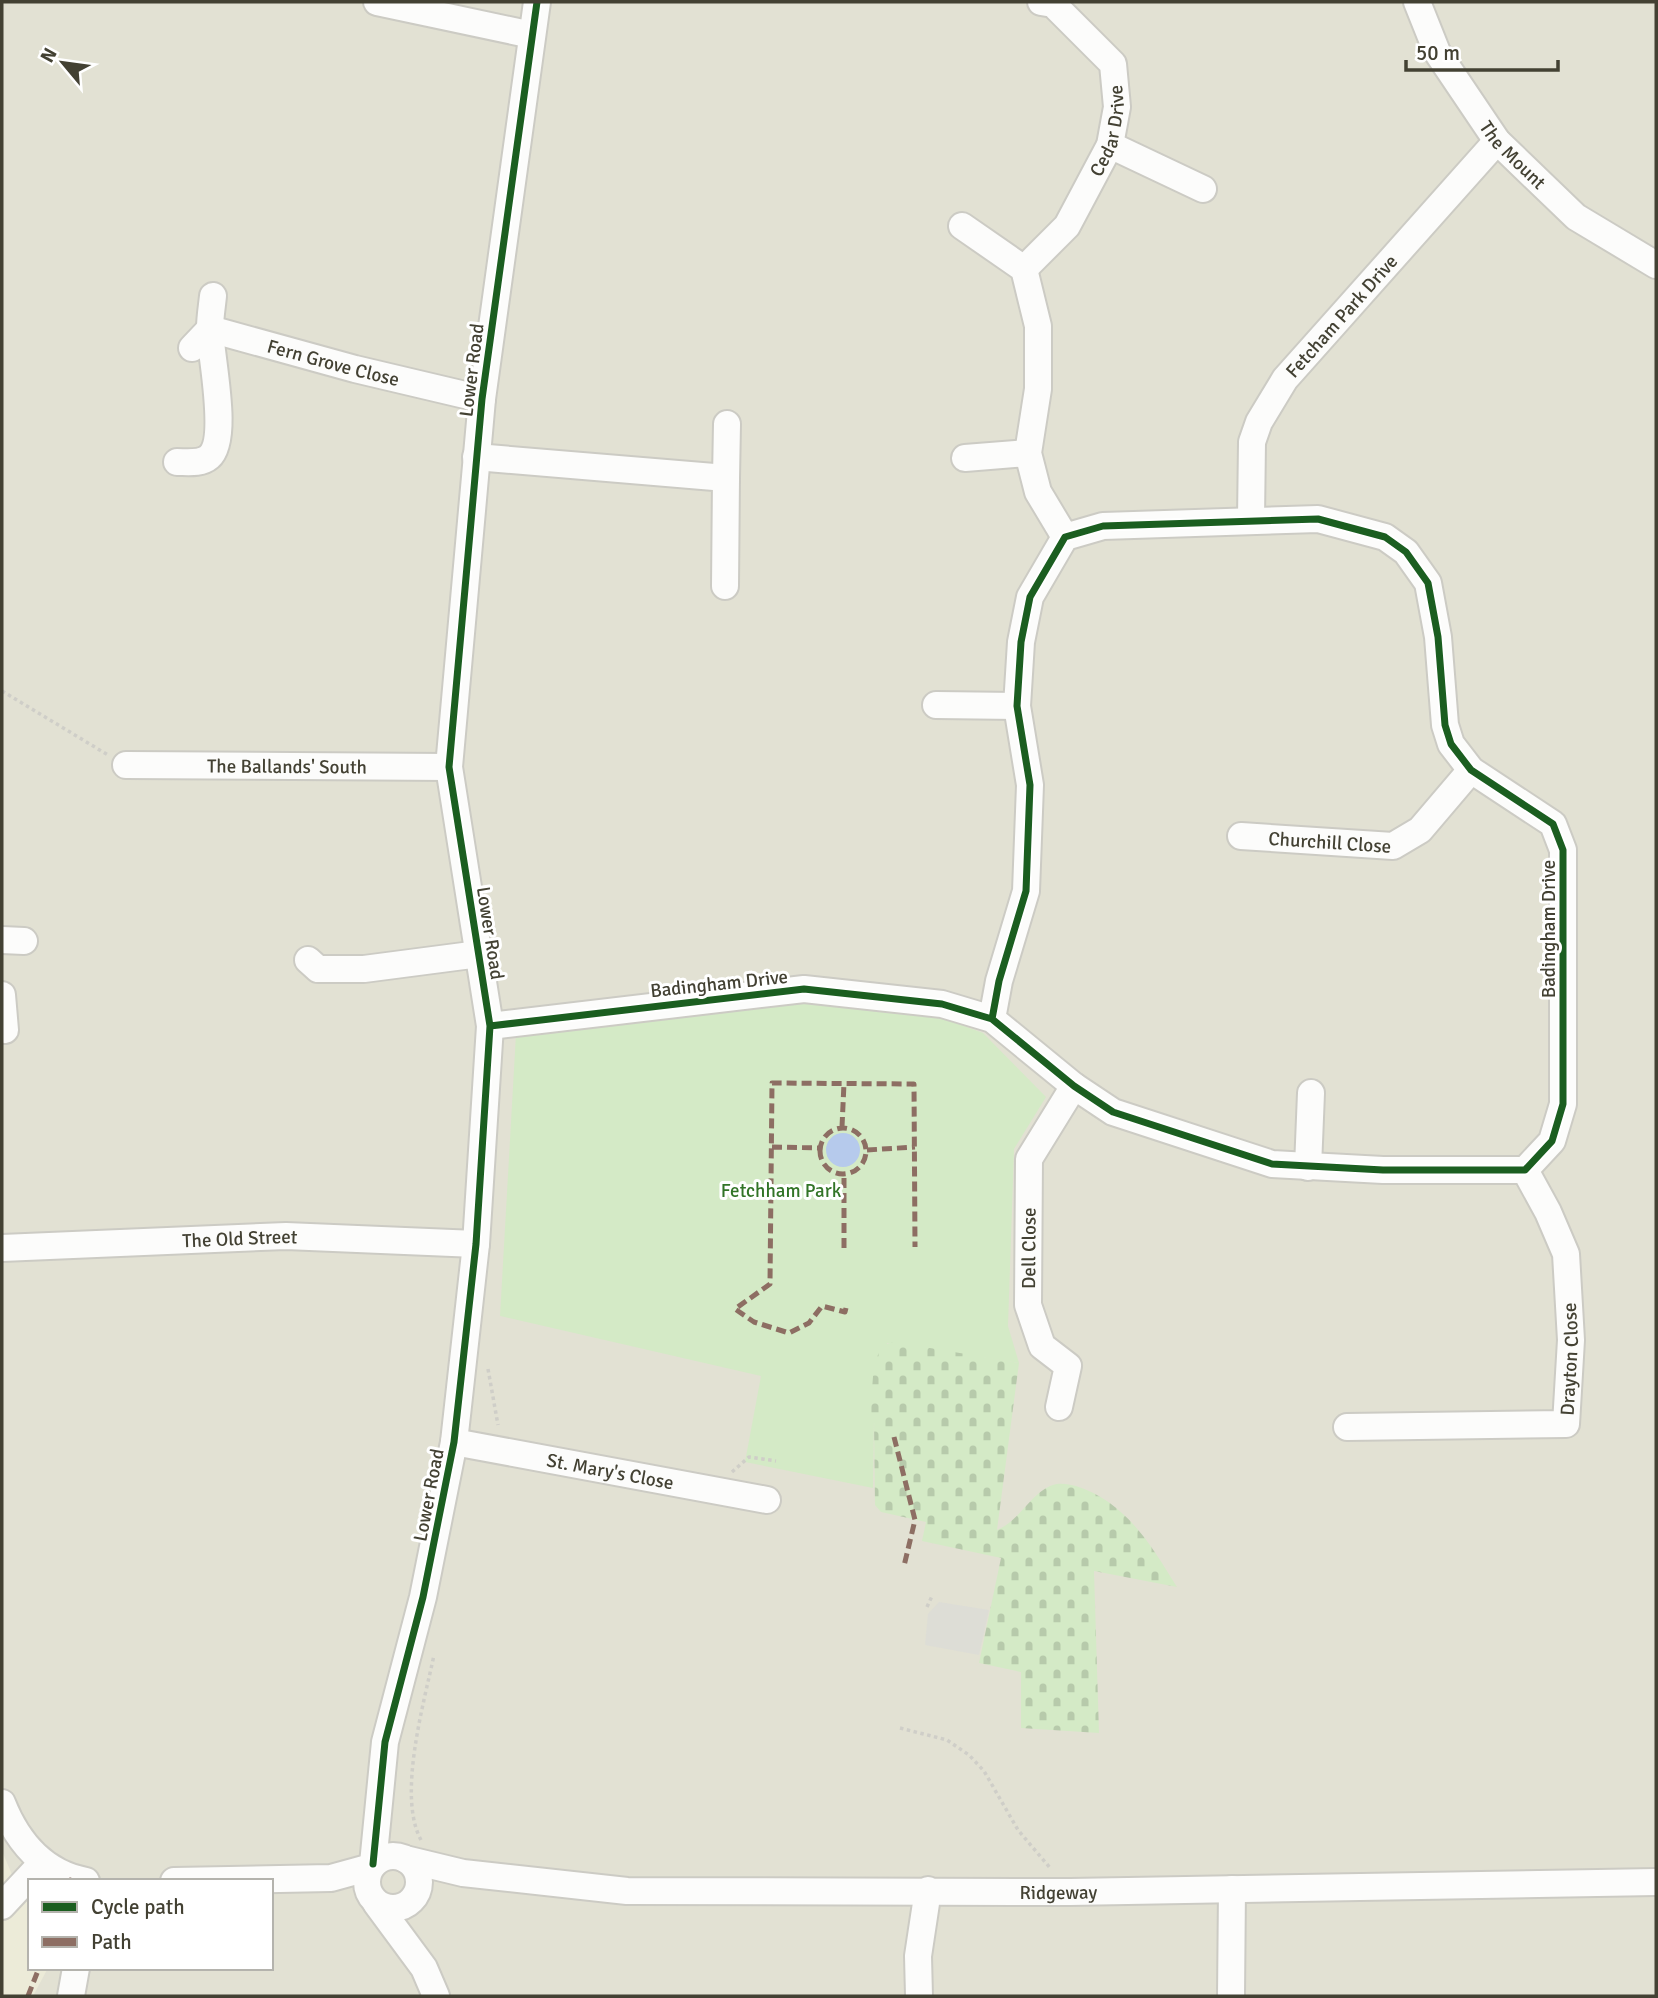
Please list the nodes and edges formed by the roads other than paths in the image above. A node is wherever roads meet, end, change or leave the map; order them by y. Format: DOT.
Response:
graph roads {
  1 [pos="377,2"];
  2 [pos="537,2"];
  3 [pos="1049,2"];
  4 [pos="1417,2"];
  5 [pos="532,35"];
  6 [pos="1497,141"];
  7 [pos="1110,145"];
  8 [pos="1203,189"];
  9 [pos="962,226"];
  10 [pos="1656,265"];
  11 [pos="1024,270"];
  12 [pos="213,296"];
  13 [pos="210,329"];
  14 [pos="191,348"];
  15 [pos="482,398"];
  16 [pos="727,424"];
  17 [pos="1028,453"];
  18 [pos="476,457"];
  19 [pos="965,458"];
  20 [pos="177,462"];
  21 [pos="726,478"];
  22 [pos="1251,519"];
  23 [pos="1065,537"];
  24 [pos="725,586"];
  25 [pos="936,705"];
  26 [pos="1017,706"];
  27 [pos="126,765"];
  28 [pos="449,766"];
  29 [pos="1471,770"];
  30 [pos="1241,836"];
  31 [pos="479,954"];
  32 [pos="308,960"];
  33 [pos="2,995"];
  34 [pos="992,1019"];
  35 [pos="489,1026"];
  36 [pos="5,1030"];
  37 [pos="1074,1086"];
  38 [pos="1311,1093"];
  39 [pos="1308,1167"];
  40 [pos="1525,1170"];
  41 [pos="476,1244"];
  42 [pos="2,1248"];
  43 [pos="1059,1407"];
  44 [pos="1347,1427"];
  45 [pos="454,1442"];
  46 [pos="767,1500"];
  47 [pos="377,1805"];
  48 [pos="3,1809"];
  49 [pos="410,1853"];
  50 [pos="43,1863"];
  51 [pos="372,1866"];
  52 [pos="463,1872"];
  53 [pos="331,1878"];
  54 [pos="32,1879"];
  55 [pos="77,1879"];
  56 [pos="273,1879"];
  57 [pos="1656,1882"];
  58 [pos="28,1886"];
  59 [pos="1232,1889"];
  60 [pos="929,1890"];
  61 [pos="416,1894"];
  62 [pos="373,1900"];
  63 [pos="15,1905"];
  64 [pos="424,1968"];
  65 [pos="76,1970"];
  66 [pos="71,1996"];
  67 [pos="436,1996"];
  68 [pos="919,1996"];
  69 [pos="1231,1996"];
  1 -- 5 [label="street"];
  2 -- 5 [label="street, Lower Road"];
  3 -- 7 [label="street, Cedar Drive"];
  4 -- 6 [label="street, The Mount"];
  5 -- 15 [label="street, Lower Road"];
  6 -- 10 [label="street, The Mount"];
  6 -- 22 [label="street, Fetcham Park Drive"];
  7 -- 8 [label="street"];
  7 -- 11 [label="street, Cedar Drive"];
  9 -- 11 [label="street"];
  11 -- 17 [label="street"];
  12 -- 13 [label="street"];
  13 -- 14 [label="street"];
  13 -- 15 [label="street, Fern Grove Close"];
  13 -- 20 [label="street"];
  15 -- 18 [label="street, Lower Road"];
  16 -- 21 [label="street"];
  17 -- 19 [label="street"];
  17 -- 23 [label="street"];
  18 -- 21 [label="street"];
  18 -- 28 [label="street, Lower Road"];
  21 -- 24 [label="street"];
  22 -- 23 [label="street, Badingham Drive"];
  22 -- 29 [label="street, Badingham Drive"];
  23 -- 26 [label="street"];
  25 -- 26 [label="street"];
  26 -- 34 [label="street"];
  27 -- 28 [label="street, The Ballands' South"];
  28 -- 31 [label="street, Lower Road"];
  29 -- 30 [label="street, Churchill Close"];
  29 -- 40 [label="street, Badingham Drive"];
  31 -- 32 [label="street"];
  31 -- 35 [label="street, Lower Road"];
  33 -- 36 [label="street"];
  34 -- 35 [label="street, Badingham Drive"];
  34 -- 37 [label="street, Badingham Drive"];
  35 -- 41 [label="street, Lower Road"];
  37 -- 39 [label="street, Badingham Drive"];
  37 -- 43 [label="street, Dell Close"];
  38 -- 39 [label="street"];
  39 -- 40 [label="street, Badingham Drive"];
  40 -- 44 [label="street, Drayton Close"];
  41 -- 42 [label="street, The Old Street"];
  41 -- 45 [label="street, Lower Road"];
  45 -- 46 [label="street, St. Mary's Close"];
  45 -- 47 [label="street, Lower Road"];
  47 -- 49 [label="street, Lower Road"];
  47 -- 51 [label="street, Lower Road"];
  48 -- 50 [label="street"];
  49 -- 51 [label="street"];
  49 -- 52 [label="street, Ridgeway"];
  49 -- 61 [label="street, Lower Road"];
  50 -- 54 [label="street"];
  50 -- 55 [label="street"];
  51 -- 53 [label="street"];
  51 -- 62 [label="street, Lower Road"];
  52 -- 60 [label="street, Ridgeway"];
  52 -- 61 [label="street"];
  53 -- 56 [label="street"];
  53 -- 62 [label="street"];
  57 -- 59 [label="street, Ridgeway"];
  58 -- 63 [label="street"];
  59 -- 60 [label="street, Ridgeway"];
  59 -- 69 [label="street"];
  60 -- 68 [label="street"];
  61 -- 62 [label="street"];
  61 -- 64 [label="street, Lower Road"];
  62 -- 64 [label="street, Lower Road"];
  64 -- 67 [label="street, Lower Road"];
  65 -- 66 [label="street"];
}
